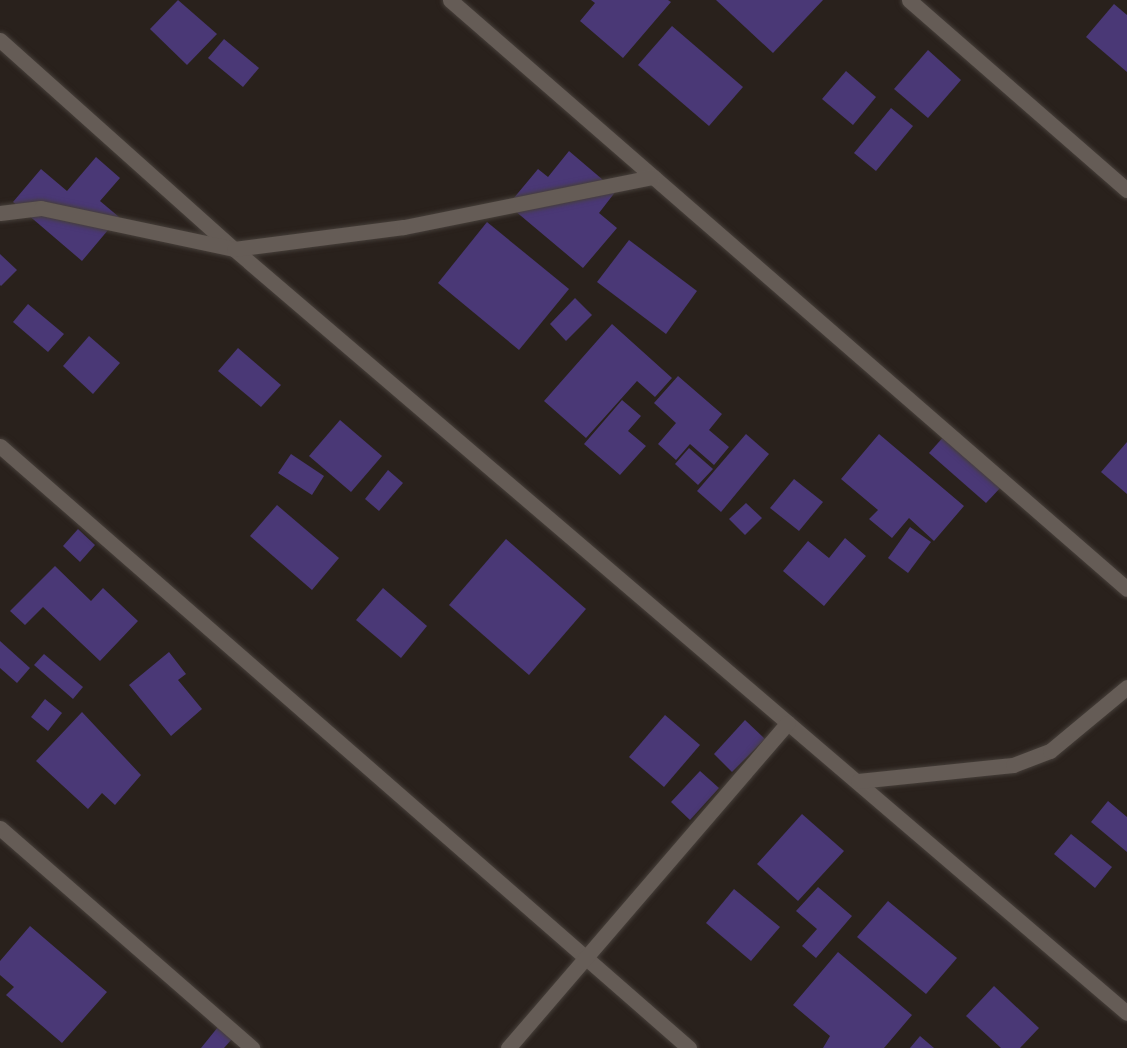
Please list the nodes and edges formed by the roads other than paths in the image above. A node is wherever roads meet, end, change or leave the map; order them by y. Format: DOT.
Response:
graph roads {
  1 [pos="450,0"];
  2 [pos="909,0"];
  3 [pos="0,40"];
  4 [pos="652,177"];
  5 [pos="1127,190"];
  6 [pos="0,213"];
  7 [pos="234,249"];
  8 [pos="0,446"];
  9 [pos="1127,589"];
  10 [pos="1127,687"];
  11 [pos="788,723"];
  12 [pos="858,782"];
  13 [pos="0,828"];
  14 [pos="588,958"];
  15 [pos="1127,1013"];
  16 [pos="252,1048"];
  17 [pos="508,1048"];
  18 [pos="688,1048"];
  1 -- 4 [label="street"];
  2 -- 5 [label="street"];
  3 -- 7 [label="street"];
  4 -- 7 [label="street"];
  4 -- 9 [label="street"];
  6 -- 7 [label="street"];
  7 -- 11 [label="street"];
  8 -- 14 [label="street"];
  10 -- 12 [label="street"];
  11 -- 12 [label="street"];
  11 -- 14 [label="street"];
  12 -- 15 [label="street"];
  13 -- 16 [label="street"];
  14 -- 17 [label="street"];
  14 -- 18 [label="street"];
}
